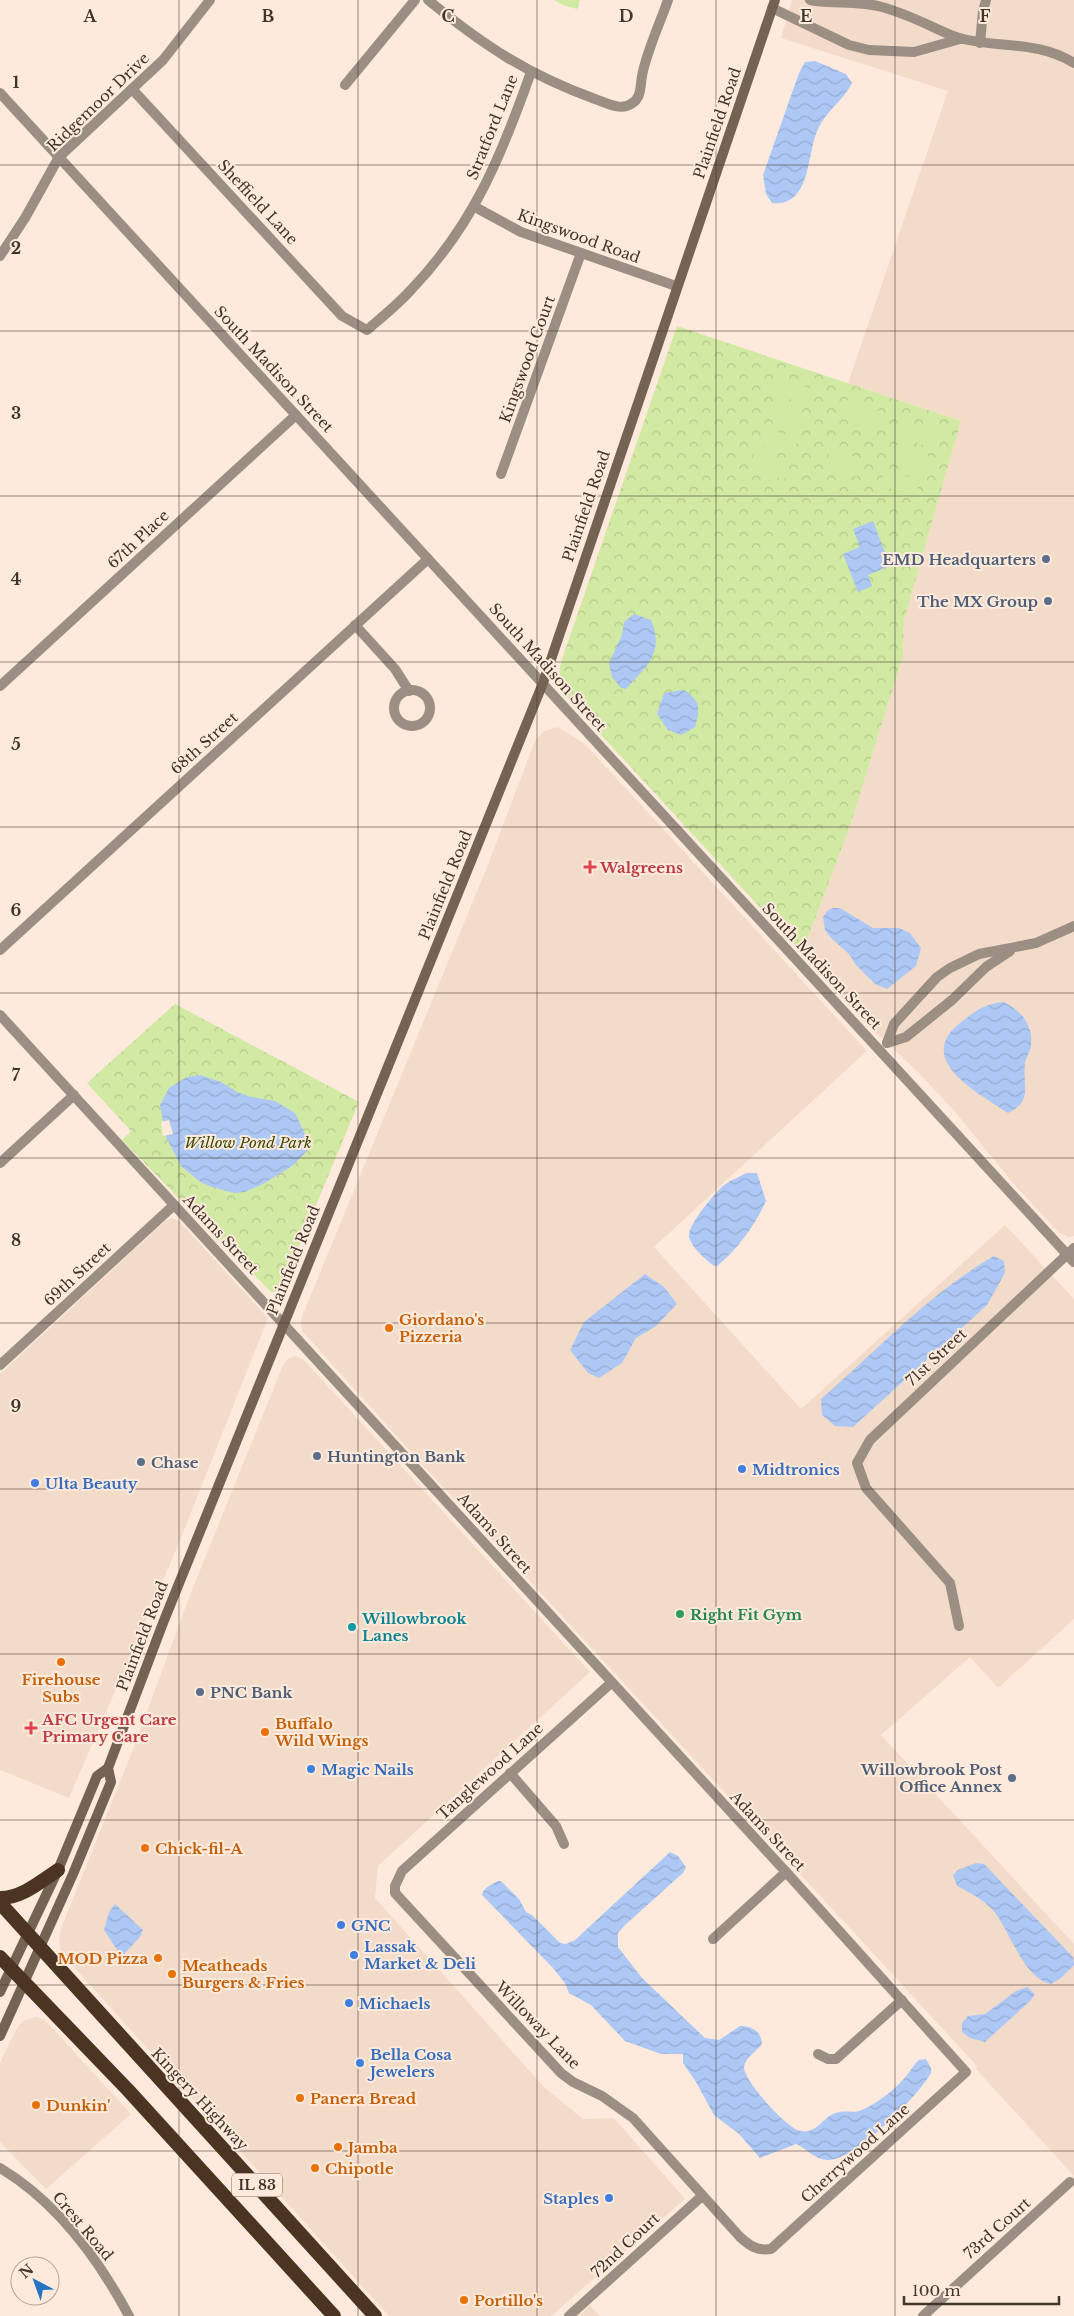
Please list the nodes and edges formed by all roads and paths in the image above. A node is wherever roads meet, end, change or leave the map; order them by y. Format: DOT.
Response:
graph roads {
  1 [pos="210,0"];
  2 [pos="415,0"];
  3 [pos="428,0"];
  4 [pos="668,0"];
  5 [pos="810,0"];
  6 [pos="986,0"];
  7 [pos="877,3"];
  8 [pos="773,4"];
  9 [pos="960,38"];
  10 [pos="980,43"];
  11 [pos="1074,63"];
  12 [pos="530,72"];
  13 [pos="345,85"];
  14 [pos="132,89"];
  15 [pos="0,93"];
  16 [pos="59,157"];
  17 [pos="475,207"];
  18 [pos="581,253"];
  19 [pos="0,256"];
  20 [pos="676,286"];
  21 [pos="367,330"];
  22 [pos="296,415"];
  23 [pos="501,474"];
  24 [pos="428,559"];
  25 [pos="355,625"];
  26 [pos="543,682"];
  27 [pos="0,686"];
  28 [pos="409,691"];
  29 [pos="1074,926"];
  30 [pos="1012,949"];
  31 [pos="0,950"];
  32 [pos="0,1015"];
  33 [pos="74,1095"];
  34 [pos="0,1163"];
  35 [pos="174,1205"];
  36 [pos="1072,1255"];
  37 [pos="283,1325"];
  38 [pos="0,1365"];
  39 [pos="959,1626"];
  40 [pos="611,1683"];
  41 [pos="108,1768"];
  42 [pos="510,1773"];
  43 [pos="564,1844"];
  44 [pos="58,1870"];
  45 [pos="786,1872"];
  46 [pos="394,1886"];
  47 [pos="0,1898"];
  48 [pos="0,1903"];
  49 [pos="28,1932"];
  50 [pos="713,1939"];
  51 [pos="42,1946"];
  52 [pos="0,1957"];
  53 [pos="10,1969"];
  54 [pos="25,1984"];
  55 [pos="0,1992"];
  56 [pos="902,2000"];
  57 [pos="0,2036"];
  58 [pos="818,2054"];
  59 [pos="966,2072"];
  60 [pos="0,2168"];
  61 [pos="1070,2182"];
  62 [pos="702,2196"];
  63 [pos="761,2251"];
  64 [pos="129,2316"];
  65 [pos="334,2316"];
  66 [pos="376,2316"];
  67 [pos="569,2316"];
  68 [pos="923,2316"];
  1 -- 14 [label="street, Ridgemoor Drive"];
  2 -- 13 [label="street"];
  3 -- 12 [label="street"];
  4 -- 12 [label="street"];
  5 -- 7 [label="street"];
  6 -- 10 [label="street"];
  7 -- 9 [label="street"];
  8 -- 9 [label="street"];
  8 -- 20 [label="main road, Plainfield Road"];
  9 -- 10 [label="street"];
  10 -- 11 [label="street"];
  12 -- 17 [label="street, Stratford Lane"];
  14 -- 16 [label="street, Ridgemoor Drive"];
  14 -- 21 [label="street, Sheffield Lane"];
  15 -- 16 [label="street, South Madison Street"];
  16 -- 19 [label="street, Ridgemoor Drive"];
  16 -- 22 [label="street, South Madison Street"];
  17 -- 18 [label="street, Kingswood Road"];
  17 -- 21 [label="street, Stratford Lane"];
  18 -- 20 [label="street, Kingswood Road"];
  18 -- 23 [label="street, Kingswood Court"];
  20 -- 26 [label="main road, Plainfield Road"];
  22 -- 24 [label="street, South Madison Street"];
  22 -- 27 [label="street, 67th Place"];
  24 -- 25 [label="street, 68th Street"];
  24 -- 26 [label="street, South Madison Street"];
  25 -- 28 [label="street"];
  25 -- 31 [label="street, 68th Street"];
  26 -- 36 [label="street, South Madison Street"];
  26 -- 37 [label="main road, Plainfield Road"];
  29 -- 30 [label="street"];
  30 -- 30 [label="street"];
  32 -- 33 [label="street, Adams Street"];
  33 -- 34 [label="street"];
  33 -- 35 [label="street, Adams Street"];
  35 -- 37 [label="street, Adams Street"];
  35 -- 38 [label="street, 69th Street"];
  36 -- 39 [label="street, 71st Street"];
  37 -- 40 [label="street, Adams Street"];
  37 -- 41 [label="main road, Plainfield Road"];
  40 -- 42 [label="street, Tanglewood Lane"];
  40 -- 45 [label="street, Adams Street"];
  41 -- 44 [label="main road, Plainfield Road"];
  41 -- 51 [label="main road, Plainfield Road"];
  42 -- 43 [label="street"];
  42 -- 46 [label="street, Tanglewood Lane"];
  44 -- 47 [label="highway"];
  44 -- 49 [label="main road, Plainfield Road"];
  45 -- 50 [label="street"];
  45 -- 56 [label="street, Adams Street"];
  46 -- 62 [label="street, Willoway Lane"];
  48 -- 49 [label="highway, Kingery Highway / IL 83"];
  49 -- 51 [label="highway, Kingery Highway / IL 83"];
  49 -- 53 [label="main road, Plainfield Road"];
  51 -- 54 [label="main road, Plainfield Road"];
  51 -- 66 [label="highway, Kingery Highway / IL 83"];
  52 -- 53 [label="highway, IL 83"];
  53 -- 54 [label="highway, IL 83"];
  53 -- 55 [label="main road, Plainfield Road"];
  54 -- 57 [label="main road, Plainfield Road"];
  54 -- 65 [label="highway, IL 83"];
  56 -- 58 [label="street"];
  56 -- 59 [label="street, Adams Street"];
  59 -- 63 [label="street, Cherrywood Lane"];
  60 -- 64 [label="street, Crest Road"];
  61 -- 68 [label="street, 73rd Court"];
  62 -- 63 [label="street, Willoway Lane"];
  62 -- 67 [label="street, 72nd Court"];
}
